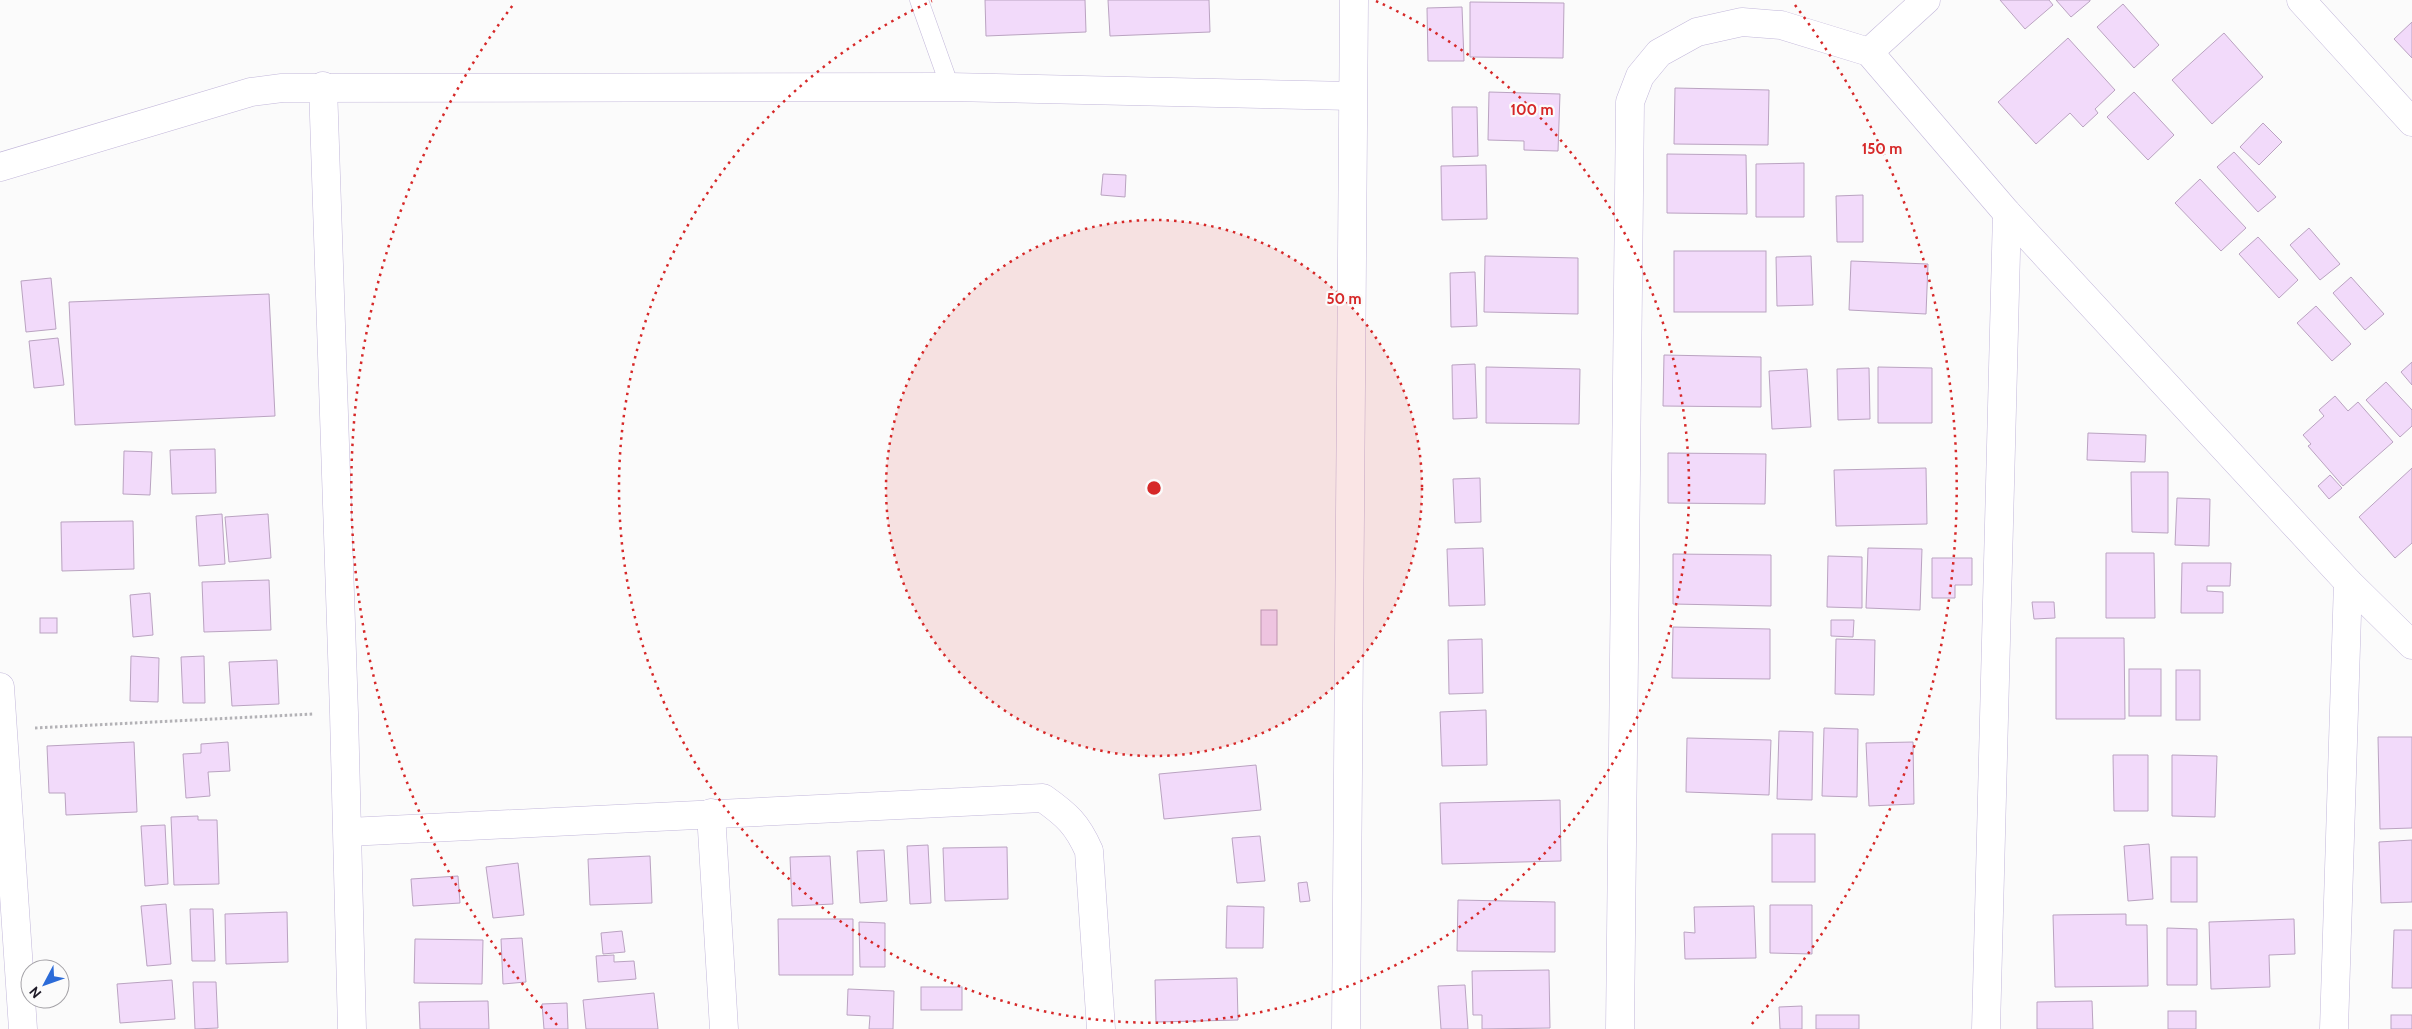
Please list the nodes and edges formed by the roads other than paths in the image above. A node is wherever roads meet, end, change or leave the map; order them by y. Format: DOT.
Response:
graph roads {
  1 [pos="920,0"];
  2 [pos="1354,0"];
  3 [pos="1926,0"];
  4 [pos="2301,0"];
  5 [pos="1869,52"];
  6 [pos="322,86"];
  7 [pos="950,87"];
  8 [pos="1352,96"];
  9 [pos="2412,122"];
  10 [pos="0,167"];
  11 [pos="2007,213"];
  12 [pos="2348,582"];
  13 [pos="2412,645"];
  14 [pos="0,688"];
  15 [pos="712,813"];
  16 [pos="348,832"];
  17 [pos="24,1029"];
  18 [pos="352,1029"];
  19 [pos="724,1029"];
  20 [pos="1101,1029"];
  21 [pos="1346,1029"];
  22 [pos="1620,1029"];
  23 [pos="1986,1029"];
  24 [pos="2334,1029"];
  1 -- 7 [label="lane"];
  2 -- 8 [label="street"];
  3 -- 5 [label="street"];
  4 -- 9 [label="street"];
  5 -- 11 [label="street"];
  5 -- 22 [label="street"];
  6 -- 7 [label="street"];
  6 -- 10 [label="street"];
  6 -- 16 [label="street"];
  7 -- 8 [label="street"];
  8 -- 21 [label="street"];
  11 -- 12 [label="street"];
  11 -- 23 [label="street"];
  12 -- 13 [label="street"];
  12 -- 24 [label="street"];
  14 -- 17 [label="street"];
  15 -- 16 [label="street"];
  15 -- 19 [label="street"];
  15 -- 20 [label="street"];
  16 -- 18 [label="street"];
}
